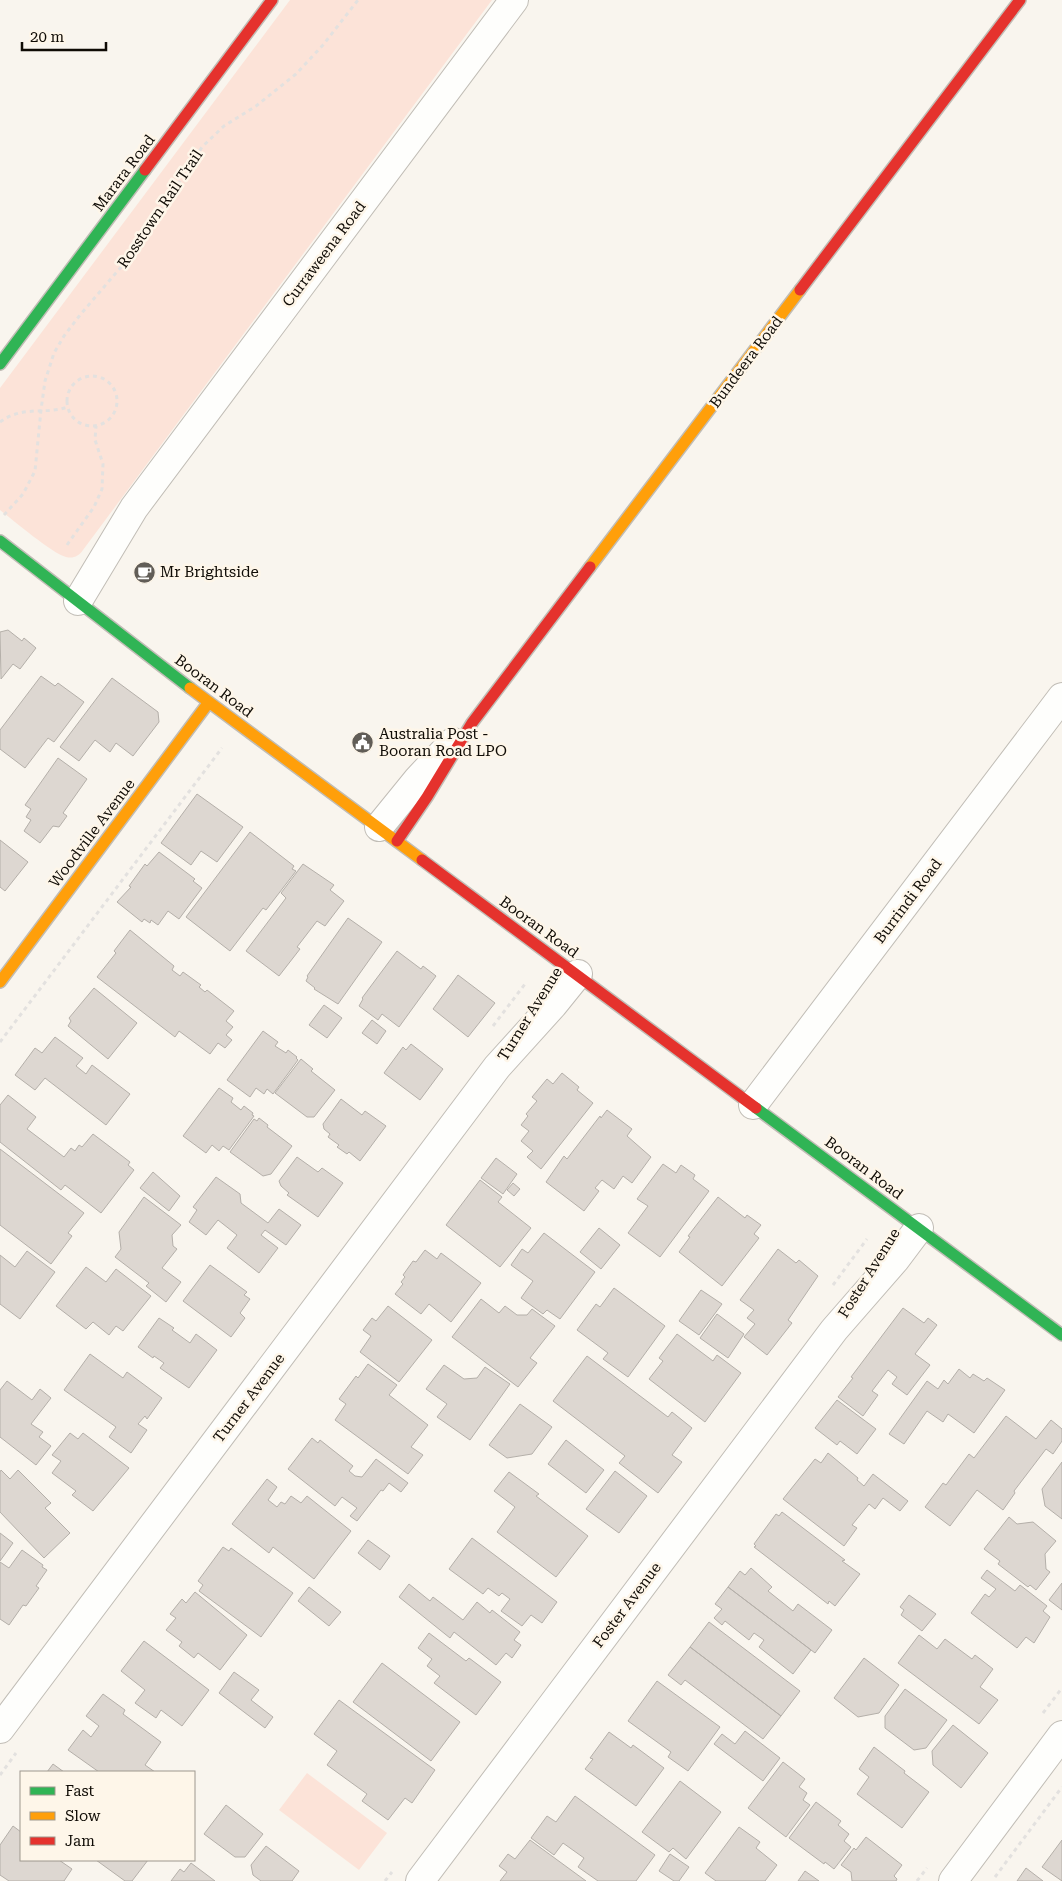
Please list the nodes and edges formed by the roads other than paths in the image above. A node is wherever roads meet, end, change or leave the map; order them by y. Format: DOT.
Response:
graph roads {
  1 [pos="272,0"];
  2 [pos="514,0"];
  3 [pos="1020,0"];
  4 [pos="0,364"];
  5 [pos="0,541"];
  6 [pos="70,595"];
  7 [pos="1062,697"];
  8 [pos="209,702"];
  9 [pos="472,723"];
  10 [pos="388,834"];
  11 [pos="570,968"];
  12 [pos="0,982"];
  13 [pos="753,1104"];
  14 [pos="912,1223"];
  15 [pos="1062,1335"];
  16 [pos="0,1729"];
  17 [pos="1062,1735"];
  18 [pos="420,1881"];
  19 [pos="953,1881"];
  1 -- 4 [label="street, Marara Road"];
  2 -- 6 [label="street, Curraweena Road"];
  3 -- 9 [label="street, Bundeera Road"];
  5 -- 6 [label="street, Booran Road"];
  6 -- 8 [label="street, Booran Road"];
  7 -- 13 [label="street, Burrindi Road"];
  8 -- 10 [label="street, Booran Road"];
  8 -- 12 [label="street, Woodville Avenue"];
  9 -- 10 [label="street, Bundeera Road"];
  10 -- 11 [label="street, Booran Road"];
  11 -- 13 [label="street, Booran Road"];
  11 -- 16 [label="street, Turner Avenue"];
  13 -- 14 [label="street, Booran Road"];
  14 -- 15 [label="street, Booran Road"];
  14 -- 18 [label="street, Foster Avenue"];
  17 -- 19 [label="street"];
}
